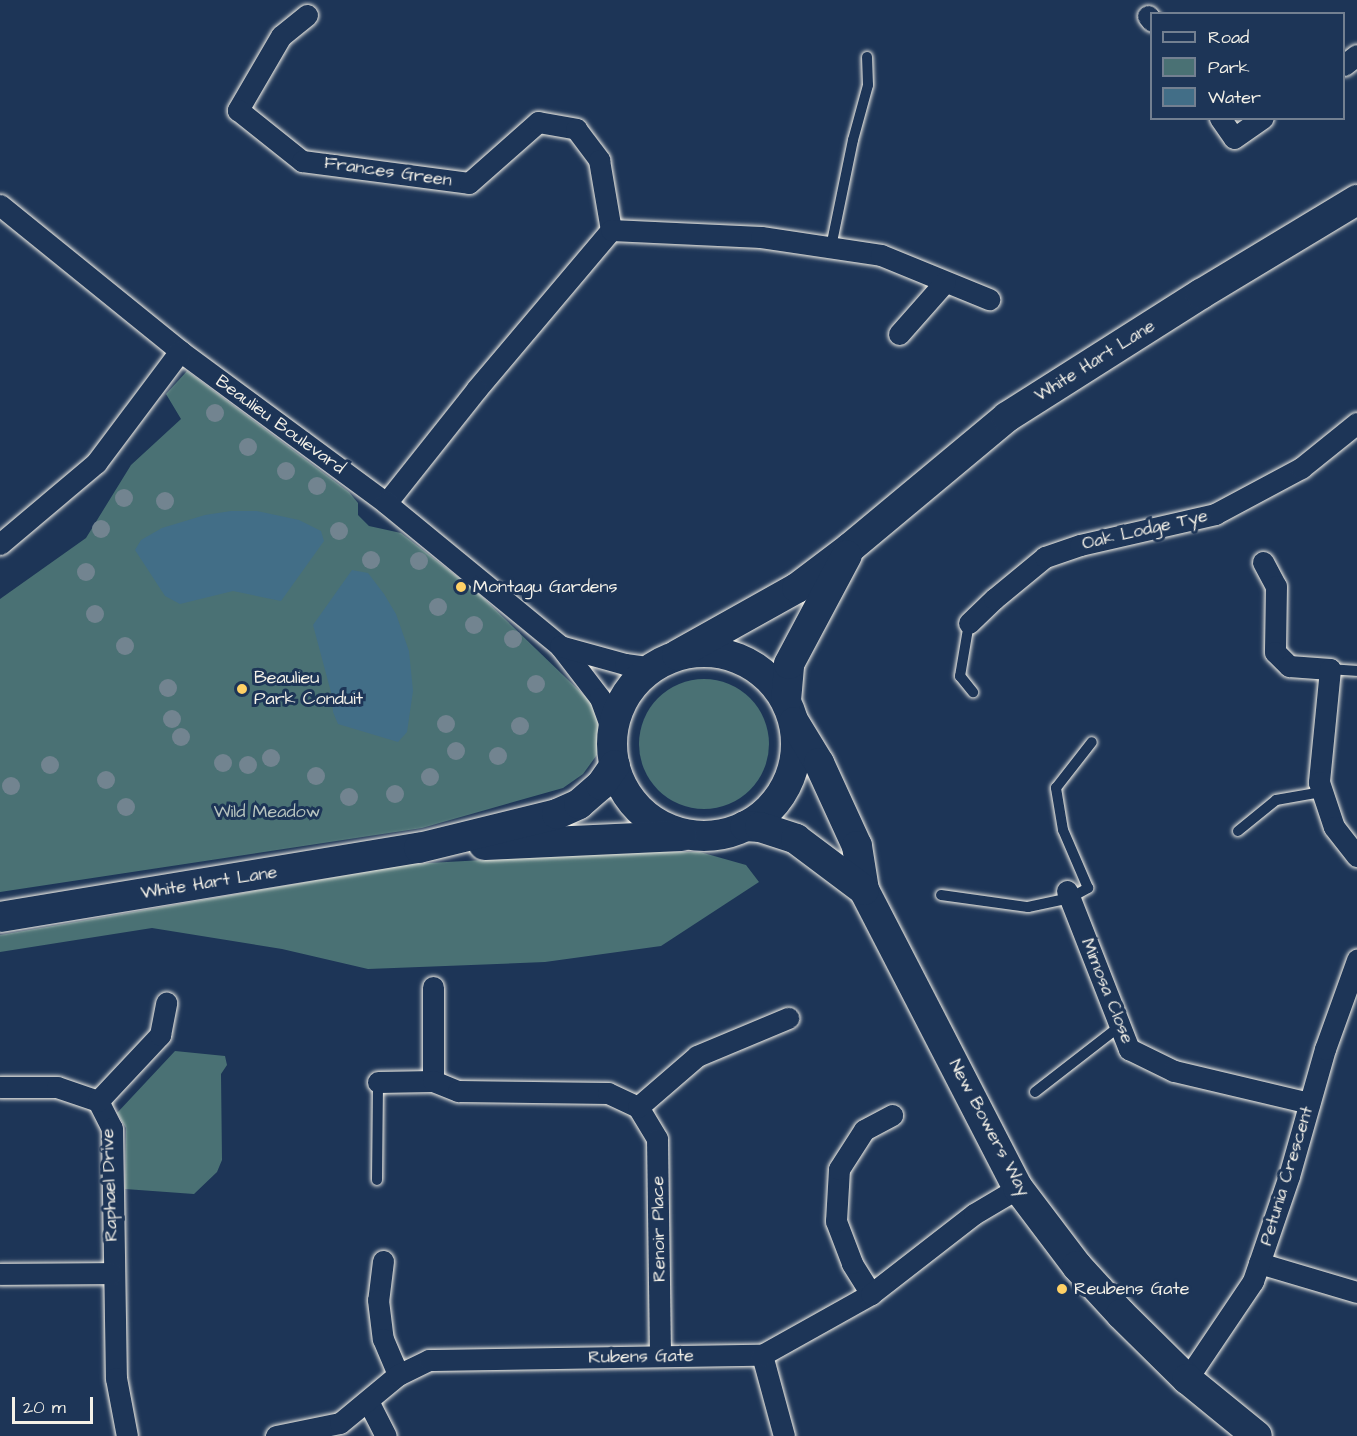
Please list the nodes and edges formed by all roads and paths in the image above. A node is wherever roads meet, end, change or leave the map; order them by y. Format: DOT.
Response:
graph roads {
  1 [pos="307,15"];
  2 [pos="867,57"];
  3 [pos="1221,120"];
  4 [pos="1260,120"];
  5 [pos="1357,200"];
  6 [pos="0,205"];
  7 [pos="611,230"];
  8 [pos="831,247"];
  9 [pos="945,282"];
  10 [pos="989,299"];
  11 [pos="899,334"];
  12 [pos="180,351"];
  13 [pos="1357,423"];
  14 [pos="387,503"];
  15 [pos="0,543"];
  16 [pos="851,547"];
  17 [pos="1263,562"];
  18 [pos="969,623"];
  19 [pos="560,646"];
  20 [pos="664,662"];
  21 [pos="1330,669"];
  22 [pos="1357,671"];
  23 [pos="973,692"];
  24 [pos="790,711"];
  25 [pos="613,733"];
  26 [pos="1092,742"];
  27 [pos="615,765"];
  28 [pos="1322,792"];
  29 [pos="746,826"];
  30 [pos="1238,831"];
  31 [pos="697,835"];
  32 [pos="419,848"];
  33 [pos="1357,856"];
  34 [pos="864,890"];
  35 [pos="941,895"];
  36 [pos="1068,895"];
  37 [pos="0,917"];
  38 [pos="1357,960"];
  39 [pos="433,987"];
  40 [pos="166,1003"];
  41 [pos="788,1018"];
  42 [pos="1120,1026"];
  43 [pos="433,1081"];
  44 [pos="378,1082"];
  45 [pos="0,1087"];
  46 [pos="1035,1092"];
  47 [pos="98,1101"];
  48 [pos="1309,1103"];
  49 [pos="638,1107"];
  50 [pos="892,1115"];
  51 [pos="377,1180"];
  52 [pos="1018,1188"];
  53 [pos="383,1261"];
  54 [pos="1259,1263"];
  55 [pos="112,1273"];
  56 [pos="0,1274"];
  57 [pos="1357,1292"];
  58 [pos="871,1294"];
  59 [pos="762,1355"];
  60 [pos="660,1356"];
  61 [pos="398,1375"];
  62 [pos="1186,1379"];
  63 [pos="368,1401"];
  64 [pos="127,1436"];
  65 [pos="276,1436"];
  66 [pos="386,1436"];
  67 [pos="784,1436"];
  68 [pos="1257,1436"];
  1 -- 7 [label="street, Frances Green"];
  2 -- 8 [label="lane"];
  3 -- 4 [label="street"];
  5 -- 16 [label="street, White Hart Lane"];
  6 -- 12 [label="street, Beaulieu Boulevard"];
  7 -- 8 [label="street"];
  7 -- 14 [label="street"];
  8 -- 9 [label="street"];
  9 -- 10 [label="street"];
  9 -- 11 [label="street"];
  12 -- 14 [label="street, Beaulieu Boulevard"];
  12 -- 15 [label="street"];
  13 -- 18 [label="street, Oak Lodge Tye"];
  14 -- 19 [label="street, Beaulieu Boulevard"];
  16 -- 20 [label="street, White Hart Lane"];
  16 -- 24 [label="street, White Hart Lane"];
  17 -- 21 [label="street"];
  18 -- 23 [label="lane"];
  19 -- 20 [label="street, Beaulieu Boulevard"];
  19 -- 25 [label="street, Beaulieu Boulevard"];
  20 -- 24 [label="street"];
  20 -- 25 [label="street"];
  21 -- 22 [label="lane"];
  21 -- 28 [label="street"];
  24 -- 29 [label="street"];
  24 -- 34 [label="street, New Bowers Way"];
  25 -- 27 [label="street"];
  26 -- 36 [label="lane"];
  27 -- 31 [label="street"];
  27 -- 32 [label="street, White Hart Lane"];
  28 -- 30 [label="lane"];
  28 -- 33 [label="street"];
  29 -- 31 [label="street"];
  29 -- 34 [label="street, New Bowers Way"];
  31 -- 32 [label="street, White Hart Lane"];
  32 -- 37 [label="street, White Hart Lane"];
  34 -- 52 [label="street, New Bowers Way"];
  35 -- 36 [label="lane"];
  36 -- 42 [label="street, Mimosa Close"];
  38 -- 48 [label="street, Petunia Crescent"];
  39 -- 43 [label="street"];
  40 -- 47 [label="street"];
  41 -- 49 [label="street"];
  42 -- 46 [label="lane"];
  42 -- 48 [label="street, Mimosa Close"];
  43 -- 44 [label="street"];
  43 -- 49 [label="street"];
  44 -- 51 [label="lane"];
  45 -- 47 [label="street"];
  47 -- 55 [label="street, Raphael Drive"];
  48 -- 54 [label="street, Petunia Crescent"];
  49 -- 60 [label="street, Renoir Place"];
  50 -- 58 [label="street"];
  52 -- 58 [label="street, Rubens Gate"];
  52 -- 62 [label="street, New Bowers Way"];
  53 -- 61 [label="street"];
  54 -- 57 [label="street"];
  54 -- 62 [label="street, Petunia Crescent"];
  55 -- 56 [label="street"];
  55 -- 64 [label="street, Raphael Drive"];
  58 -- 59 [label="street, Rubens Gate"];
  59 -- 60 [label="street, Rubens Gate"];
  59 -- 67 [label="street"];
  60 -- 61 [label="street, Rubens Gate"];
  61 -- 63 [label="street, Rubens Gate"];
  62 -- 68 [label="street, New Bowers Way"];
  63 -- 65 [label="street, Rubens Gate"];
  63 -- 66 [label="street"];
}
